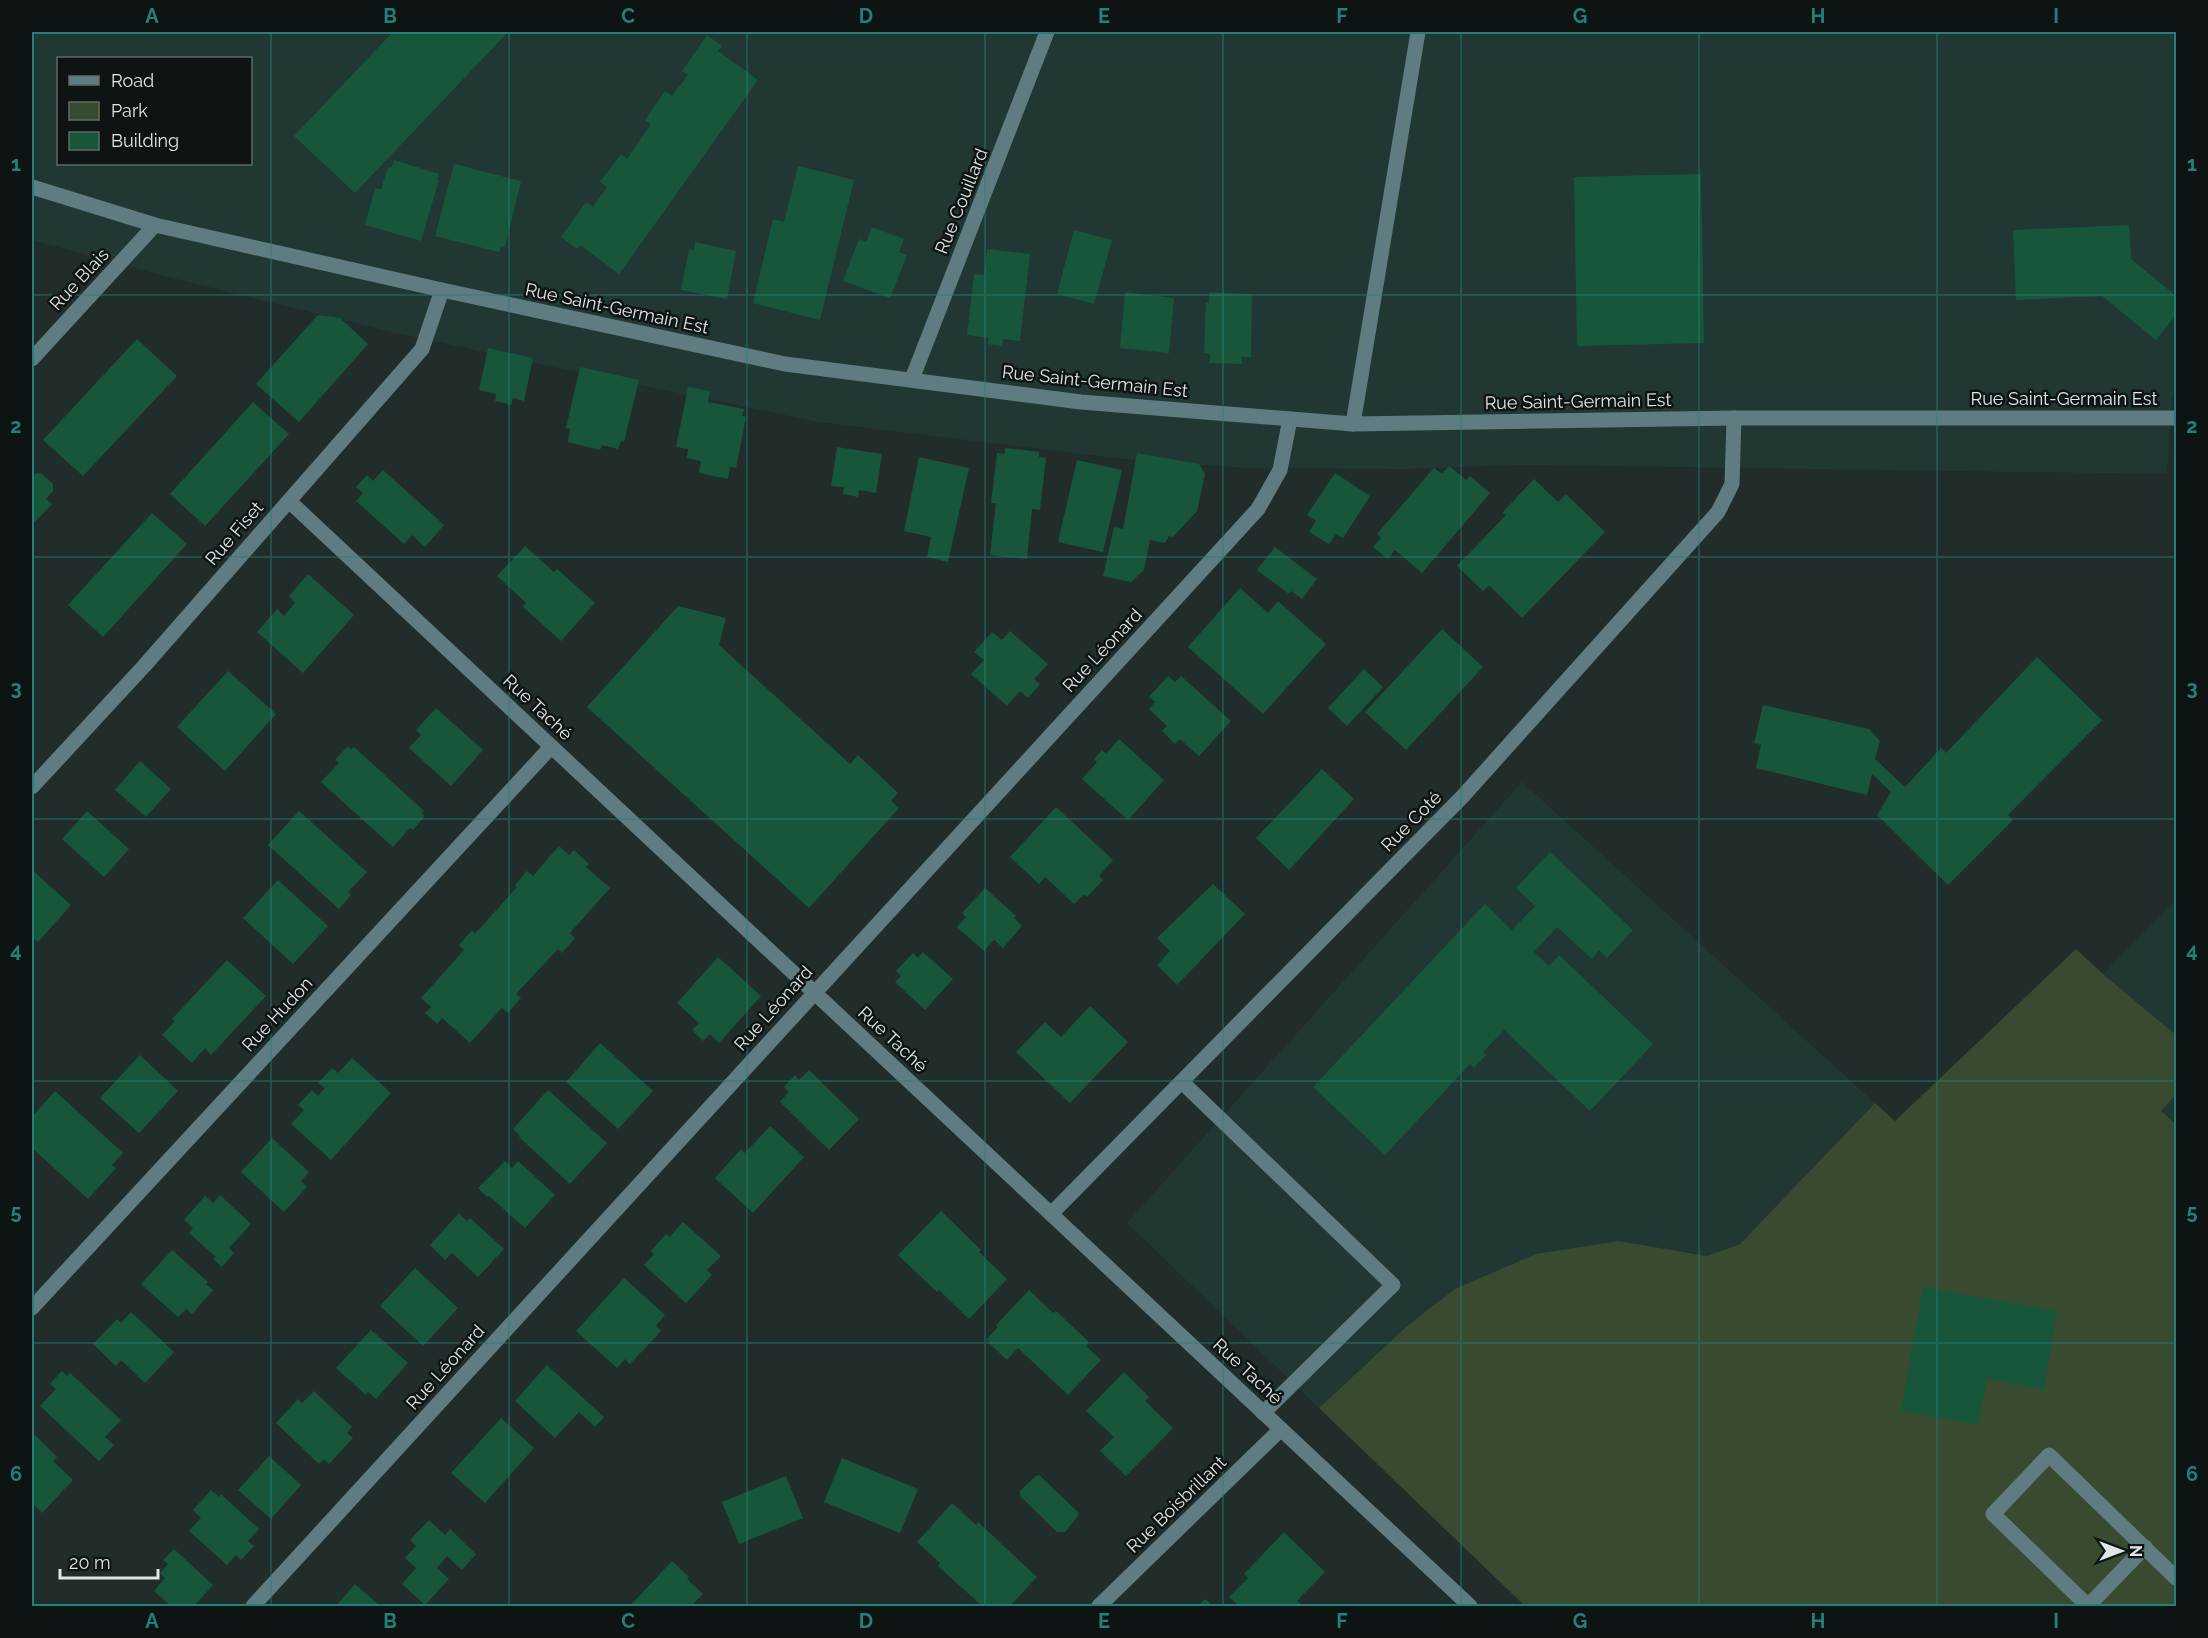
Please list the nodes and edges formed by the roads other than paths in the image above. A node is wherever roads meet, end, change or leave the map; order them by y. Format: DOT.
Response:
graph roads {
  1 [pos="1418,32"];
  2 [pos="1047,35"];
  3 [pos="32,187"];
  4 [pos="156,225"];
  5 [pos="442,290"];
  6 [pos="32,359"];
  7 [pos="912,379"];
  8 [pos="1734,418"];
  9 [pos="2176,418"];
  10 [pos="1290,419"];
  11 [pos="1353,424"];
  12 [pos="289,501"];
  13 [pos="551,747"];
  14 [pos="32,787"];
  15 [pos="814,992"];
  16 [pos="1182,1082"];
  17 [pos="1051,1214"];
  18 [pos="32,1308"];
  19 [pos="1263,1413"];
  20 [pos="1281,1429"];
  21 [pos="2145,1547"];
  22 [pos="2176,1578"];
  23 [pos="253,1606"];
  24 [pos="1099,1606"];
  25 [pos="1470,1606"];
  26 [pos="2088,1606"];
  1 -- 11 [label="street"];
  2 -- 7 [label="street, Rue Couillard"];
  3 -- 4 [label="street, Rue Saint-Germain Est"];
  4 -- 5 [label="street, Rue Saint-Germain Est"];
  4 -- 6 [label="street, Rue Blais"];
  5 -- 7 [label="street, Rue Saint-Germain Est"];
  5 -- 12 [label="street, Rue Fiset"];
  7 -- 10 [label="street, Rue Saint-Germain Est"];
  8 -- 9 [label="street, Rue Saint-Germain Est"];
  8 -- 11 [label="street, Rue Saint-Germain Est"];
  8 -- 16 [label="street, Rue Coté"];
  10 -- 11 [label="street, Rue Saint-Germain Est"];
  10 -- 15 [label="street, Rue Léonard"];
  12 -- 13 [label="street, Rue Taché"];
  12 -- 14 [label="street, Rue Fiset"];
  13 -- 15 [label="street, Rue Taché"];
  13 -- 18 [label="street, Rue Hudon"];
  15 -- 17 [label="street, Rue Taché"];
  15 -- 23 [label="street, Rue Léonard"];
  16 -- 17 [label="street, Rue Coté"];
  16 -- 19 [label="street"];
  17 -- 19 [label="street, Rue Taché"];
  19 -- 20 [label="street, Rue Taché"];
  20 -- 24 [label="street, Rue Boisbrillant"];
  20 -- 25 [label="street, Rue Taché"];
  21 -- 22 [label="street"];
  21 -- 26 [label="street"];
  21 -- 26 [label="street"];
}
